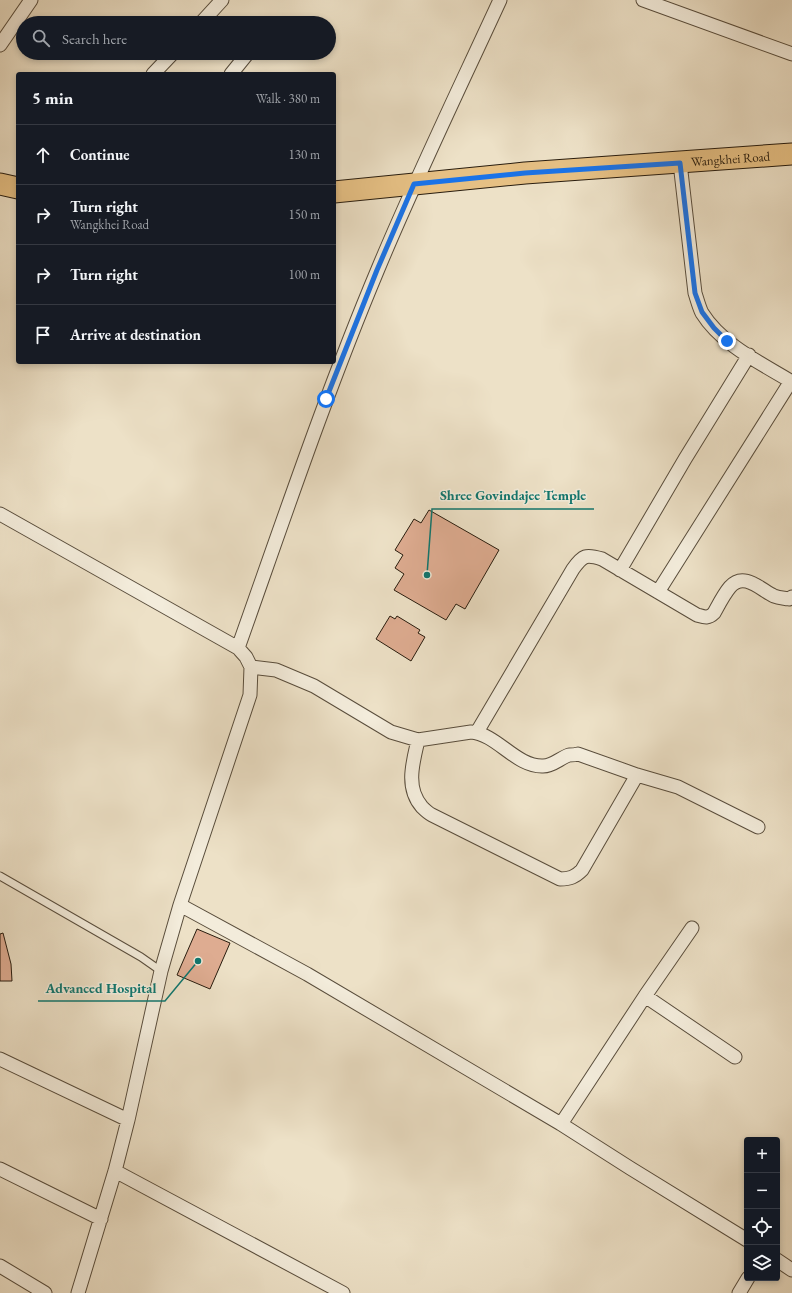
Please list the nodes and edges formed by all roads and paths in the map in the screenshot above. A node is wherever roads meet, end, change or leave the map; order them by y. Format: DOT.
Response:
graph roads {
  1 [pos="31,0"];
  2 [pos="222,0"];
  3 [pos="500,0"];
  4 [pos="643,0"];
  5 [pos="20,16"];
  6 [pos="207,16"];
  7 [pos="16,22"];
  8 [pos="0,45"];
  9 [pos="792,54"];
  10 [pos="167,60"];
  11 [pos="242,60"];
  12 [pos="156,72"];
  13 [pos="233,72"];
  14 [pos="792,154"];
  15 [pos="680,163"];
  16 [pos="0,184"];
  17 [pos="414,184"];
  18 [pos="16,188"];
  19 [pos="336,192"];
  20 [pos="749,355"];
  21 [pos="792,381"];
  22 [pos="0,514"];
  23 [pos="620,570"];
  24 [pos="658,592"];
  25 [pos="792,596"];
  26 [pos="238,648"];
  27 [pos="251,667"];
  28 [pos="477,732"];
  29 [pos="418,740"];
  30 [pos="637,775"];
  31 [pos="758,827"];
  32 [pos="0,876"];
  33 [pos="180,904"];
  34 [pos="692,928"];
  35 [pos="162,971"];
  36 [pos="645,996"];
  37 [pos="736,1057"];
  38 [pos="0,1059"];
  39 [pos="128,1120"];
  40 [pos="561,1124"];
  41 [pos="0,1169"];
  42 [pos="115,1171"];
  43 [pos="101,1220"];
  44 [pos="744,1238"];
  45 [pos="780,1262"];
  46 [pos="0,1266"];
  47 [pos="792,1270"];
  48 [pos="746,1281"];
  49 [pos="45,1293"];
  50 [pos="78,1293"];
  51 [pos="343,1293"];
  52 [pos="739,1293"];
  1 -- 5 [label="street"];
  2 -- 6 [label="street"];
  3 -- 17 [label="street"];
  4 -- 9 [label="street"];
  7 -- 8 [label="street"];
  10 -- 12 [label="street"];
  11 -- 13 [label="street"];
  14 -- 15 [label="main road, Wangkhei Road"];
  15 -- 17 [label="main road, Wangkhei Road"];
  15 -- 20 [label="street"];
  16 -- 18 [label="main road"];
  17 -- 19 [label="main road, Wangkhei Road"];
  17 -- 26 [label="street"];
  20 -- 21 [label="street"];
  20 -- 23 [label="street"];
  21 -- 24 [label="street"];
  22 -- 26 [label="street"];
  23 -- 24 [label="street"];
  23 -- 28 [label="street"];
  24 -- 25 [label="street"];
  26 -- 27 [label="street"];
  27 -- 29 [label="street"];
  27 -- 33 [label="street"];
  28 -- 29 [label="street"];
  28 -- 30 [label="street"];
  29 -- 30 [label="street"];
  30 -- 31 [label="street"];
  32 -- 35 [label="lane"];
  33 -- 35 [label="street"];
  33 -- 40 [label="street"];
  34 -- 36 [label="street"];
  35 -- 39 [label="street"];
  36 -- 37 [label="street"];
  36 -- 40 [label="street"];
  38 -- 39 [label="street"];
  39 -- 42 [label="street"];
  40 -- 44 [label="street"];
  41 -- 43 [label="street"];
  42 -- 43 [label="street"];
  42 -- 51 [label="street"];
  43 -- 50 [label="street"];
  45 -- 47 [label="street"];
  46 -- 49 [label="street"];
  48 -- 52 [label="street"];
}
